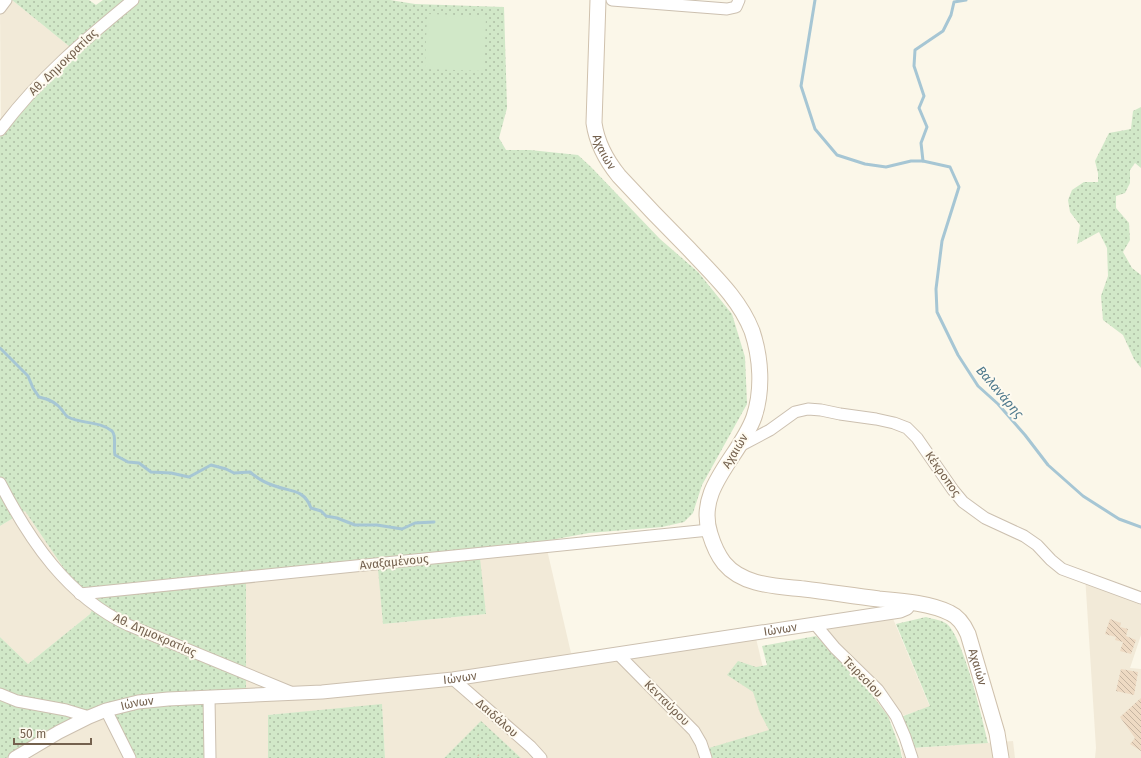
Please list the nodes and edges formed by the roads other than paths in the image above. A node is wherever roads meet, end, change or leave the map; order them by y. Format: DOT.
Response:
graph roads {
  1 [pos="6,0"];
  2 [pos="133,0"];
  3 [pos="598,0"];
  4 [pos="612,0"];
  5 [pos="739,0"];
  6 [pos="0,8"];
  7 [pos="0,130"];
  8 [pos="738,447"];
  9 [pos="0,483"];
  10 [pos="708,530"];
  11 [pos="80,594"];
  12 [pos="1141,598"];
  13 [pos="910,602"];
  14 [pos="815,624"];
  15 [pos="618,654"];
  16 [pos="453,679"];
  17 [pos="0,694"];
  18 [pos="295,694"];
  19 [pos="209,698"];
  20 [pos="106,710"];
  21 [pos="90,717"];
  22 [pos="15,758"];
  23 [pos="130,758"];
  24 [pos="210,758"];
  25 [pos="541,758"];
  26 [pos="706,758"];
  27 [pos="912,758"];
  28 [pos="1001,758"];
  1 -- 6 [label="street"];
  2 -- 7 [label="street, Αθ. Δημοκρατίας"];
  3 -- 8 [label="main road, Αχαιών"];
  4 -- 5 [label="street"];
  8 -- 10 [label="main road, Αχαιών"];
  8 -- 12 [label="street, Κέκροπος"];
  9 -- 11 [label="street, Αθ. Δημοκρατίας"];
  10 -- 11 [label="street, Αναξαμένους"];
  10 -- 13 [label="main road, Αχαιών"];
  11 -- 18 [label="street, Αθ. Δημοκρατίας"];
  13 -- 14 [label="street, Ιώνων"];
  13 -- 28 [label="main road, Αχαιών"];
  14 -- 15 [label="street, Ιώνων"];
  14 -- 27 [label="street, Τειρεσίου"];
  15 -- 16 [label="street, Ιώνων"];
  15 -- 26 [label="street, Κενταύρου"];
  16 -- 18 [label="street, Ιώνων"];
  16 -- 25 [label="street, Δαιδάλου"];
  17 -- 21 [label="street"];
  18 -- 19 [label="street, Ιώνων"];
  19 -- 20 [label="street, Ιώνων"];
  19 -- 24 [label="street"];
  20 -- 21 [label="street, Ιώνων"];
  20 -- 23 [label="street"];
  21 -- 22 [label="street, Ιώνων"];
}
